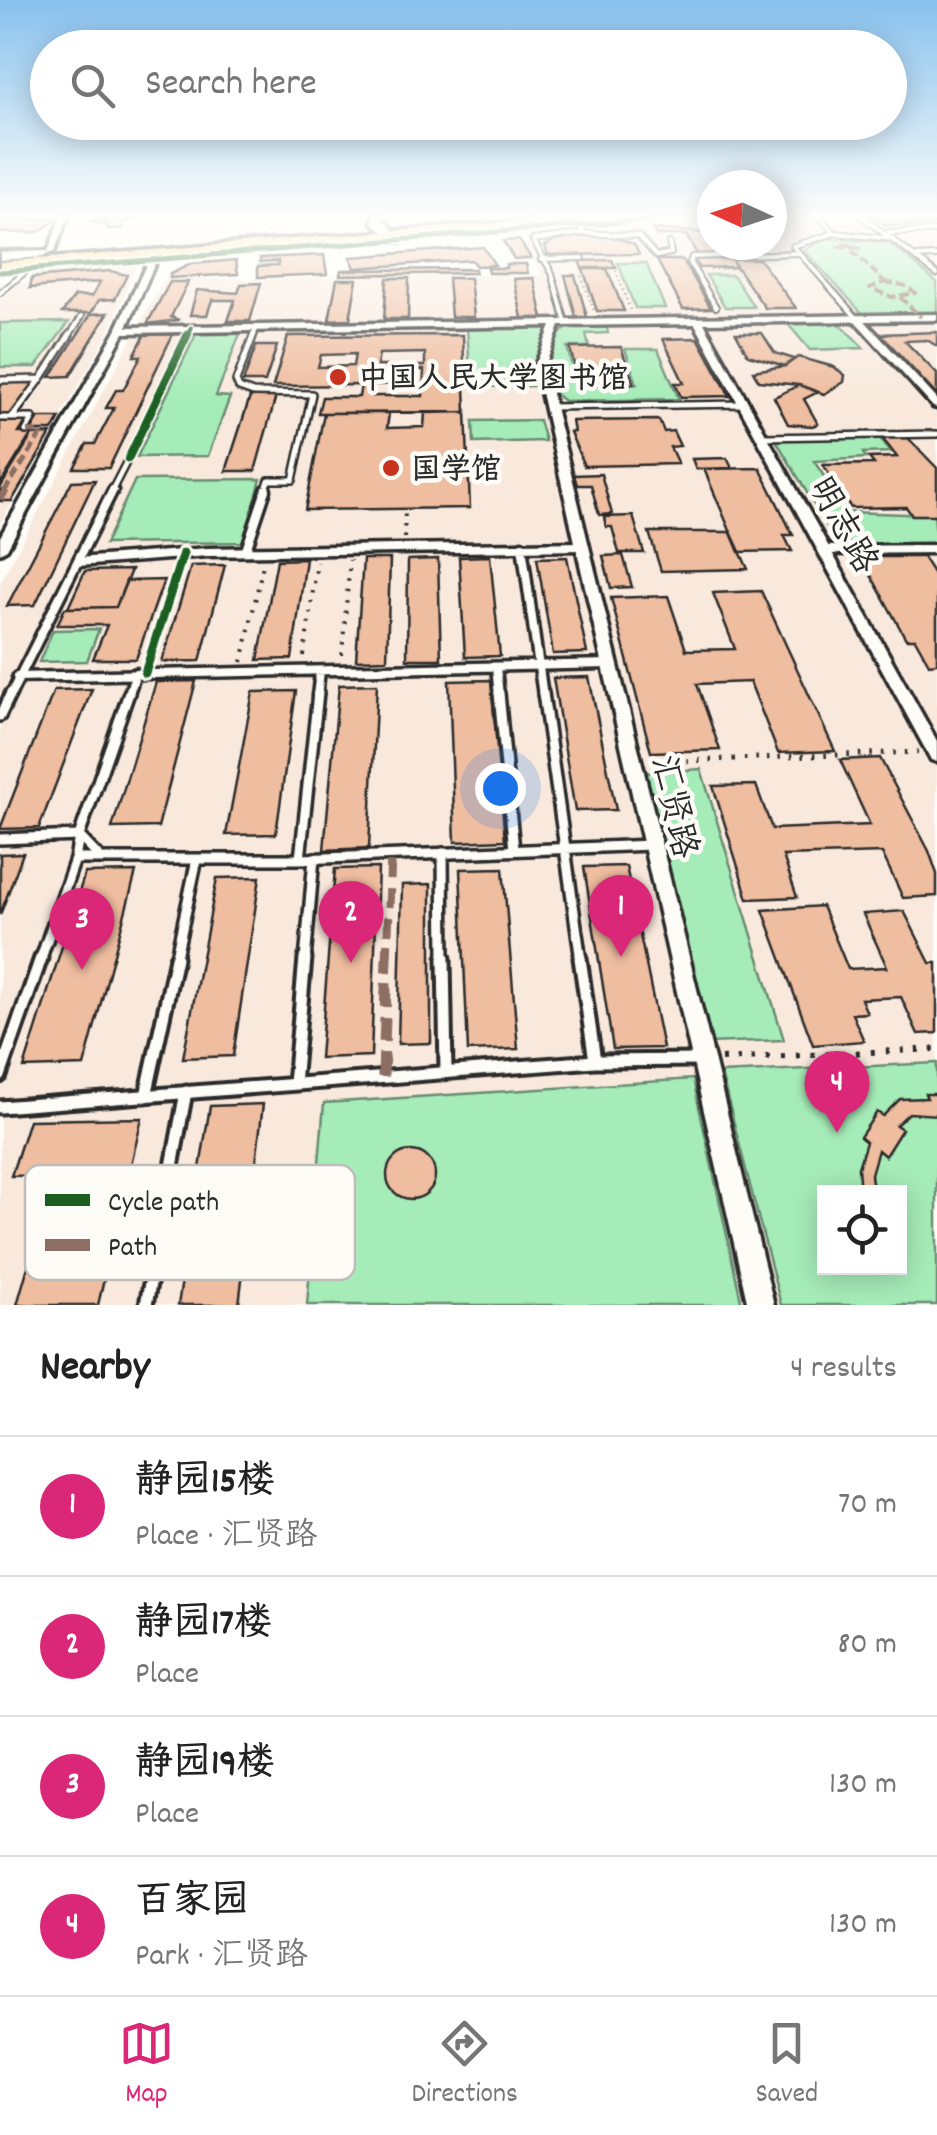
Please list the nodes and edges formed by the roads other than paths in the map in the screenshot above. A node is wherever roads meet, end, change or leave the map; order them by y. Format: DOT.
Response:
graph roads {
  1 [pos="25,276"];
  2 [pos="145,276"];
  3 [pos="553,276"];
  4 [pos="698,276"];
  5 [pos="819,276"];
  6 [pos="0,292"];
  7 [pos="716,307"];
  8 [pos="82,316"];
  9 [pos="937,317"];
  10 [pos="857,318"];
  11 [pos="698,320"];
  12 [pos="562,323"];
  13 [pos="257,327"];
  14 [pos="121,330"];
  15 [pos="41,379"];
  16 [pos="0,380"];
  17 [pos="746,404"];
  18 [pos="937,405"];
  19 [pos="550,407"];
  20 [pos="0,418"];
  21 [pos="12,418"];
  22 [pos="26,431"];
  23 [pos="937,434"];
  24 [pos="763,437"];
  25 [pos="128,459"];
  26 [pos="522,546"];
  27 [pos="582,546"];
  28 [pos="0,548"];
  29 [pos="937,548"];
  30 [pos="246,550"];
  31 [pos="826,550"];
  32 [pos="78,562"];
  33 [pos="610,664"];
  34 [pos="539,666"];
  35 [pos="496,667"];
  36 [pos="320,670"];
  37 [pos="136,673"];
  38 [pos="17,677"];
  39 [pos="0,716"];
  40 [pos="936,754"];
  41 [pos="79,836"];
  42 [pos="0,840"];
  43 [pos="652,845"];
  44 [pos="566,848"];
  45 [pos="514,850"];
  46 [pos="443,853"];
  47 [pos="314,858"];
  48 [pos="75,859"];
  49 [pos="100,859"];
  50 [pos="197,859"];
  51 [pos="300,859"];
  52 [pos="701,1060"];
  53 [pos="595,1061"];
  54 [pos="446,1072"];
  55 [pos="0,1076"];
  56 [pos="294,1084"];
  57 [pos="186,1092"];
  58 [pos="146,1096"];
  59 [pos="0,1106"];
  60 [pos="172,1165"];
  61 [pos="151,1280"];
  62 [pos="146,1305"];
  63 [pos="762,1305"];
  1 -- 6 [label="lane"];
  2 -- 14 [label="street"];
  3 -- 12 [label="lane"];
  4 -- 7 [label="lane"];
  5 -- 10 [label="lane"];
  8 -- 15 [label="lane"];
  9 -- 10 [label="street"];
  10 -- 11 [label="street"];
  10 -- 18 [label="street"];
  11 -- 12 [label="street"];
  11 -- 17 [label="street, 明志路"];
  12 -- 13 [label="street"];
  12 -- 19 [label="street, 汇贤路"];
  13 -- 14 [label="street"];
  13 -- 30 [label="lane"];
  14 -- 28 [label="street"];
  15 -- 16 [label="lane"];
  15 -- 21 [label="lane"];
  17 -- 19 [label="lane"];
  17 -- 24 [label="street, 明志路"];
  19 -- 27 [label="street, 汇贤路"];
  20 -- 21 [label="lane"];
  21 -- 22 [label="lane"];
  23 -- 24 [label="lane"];
  24 -- 31 [label="street, 明志路"];
  25 -- 32 [label="lane"];
  26 -- 27 [label="lane"];
  26 -- 30 [label="lane"];
  26 -- 34 [label="lane"];
  27 -- 33 [label="street, 汇贤路"];
  29 -- 31 [label="lane"];
  30 -- 32 [label="lane"];
  31 -- 40 [label="street, 明志路"];
  32 -- 38 [label="lane"];
  33 -- 34 [label="lane"];
  33 -- 43 [label="street, 汇贤路"];
  34 -- 35 [label="lane"];
  34 -- 44 [label="lane"];
  35 -- 36 [label="lane"];
  35 -- 45 [label="lane"];
  36 -- 37 [label="lane"];
  36 -- 51 [label="lane"];
  37 -- 38 [label="lane"];
  37 -- 41 [label="lane"];
  38 -- 39 [label="lane"];
  41 -- 42 [label="lane"];
  41 -- 48 [label="lane"];
  41 -- 49 [label="lane"];
  43 -- 44 [label="lane"];
  43 -- 52 [label="street, 汇贤路"];
  44 -- 45 [label="lane"];
  44 -- 53 [label="lane"];
  45 -- 46 [label="lane"];
  46 -- 47 [label="lane"];
  46 -- 54 [label="lane"];
  47 -- 51 [label="lane"];
  47 -- 56 [label="lane"];
  48 -- 49 [label="lane"];
  48 -- 55 [label="lane"];
  49 -- 50 [label="lane"];
  50 -- 51 [label="lane"];
  50 -- 58 [label="lane"];
  52 -- 53 [label="lane"];
  52 -- 63 [label="street, 汇贤路"];
  53 -- 54 [label="lane"];
  54 -- 56 [label="lane"];
  56 -- 57 [label="lane"];
  57 -- 58 [label="lane"];
  57 -- 60 [label="lane"];
  58 -- 59 [label="lane"];
  61 -- 62 [label="lane"];
}
